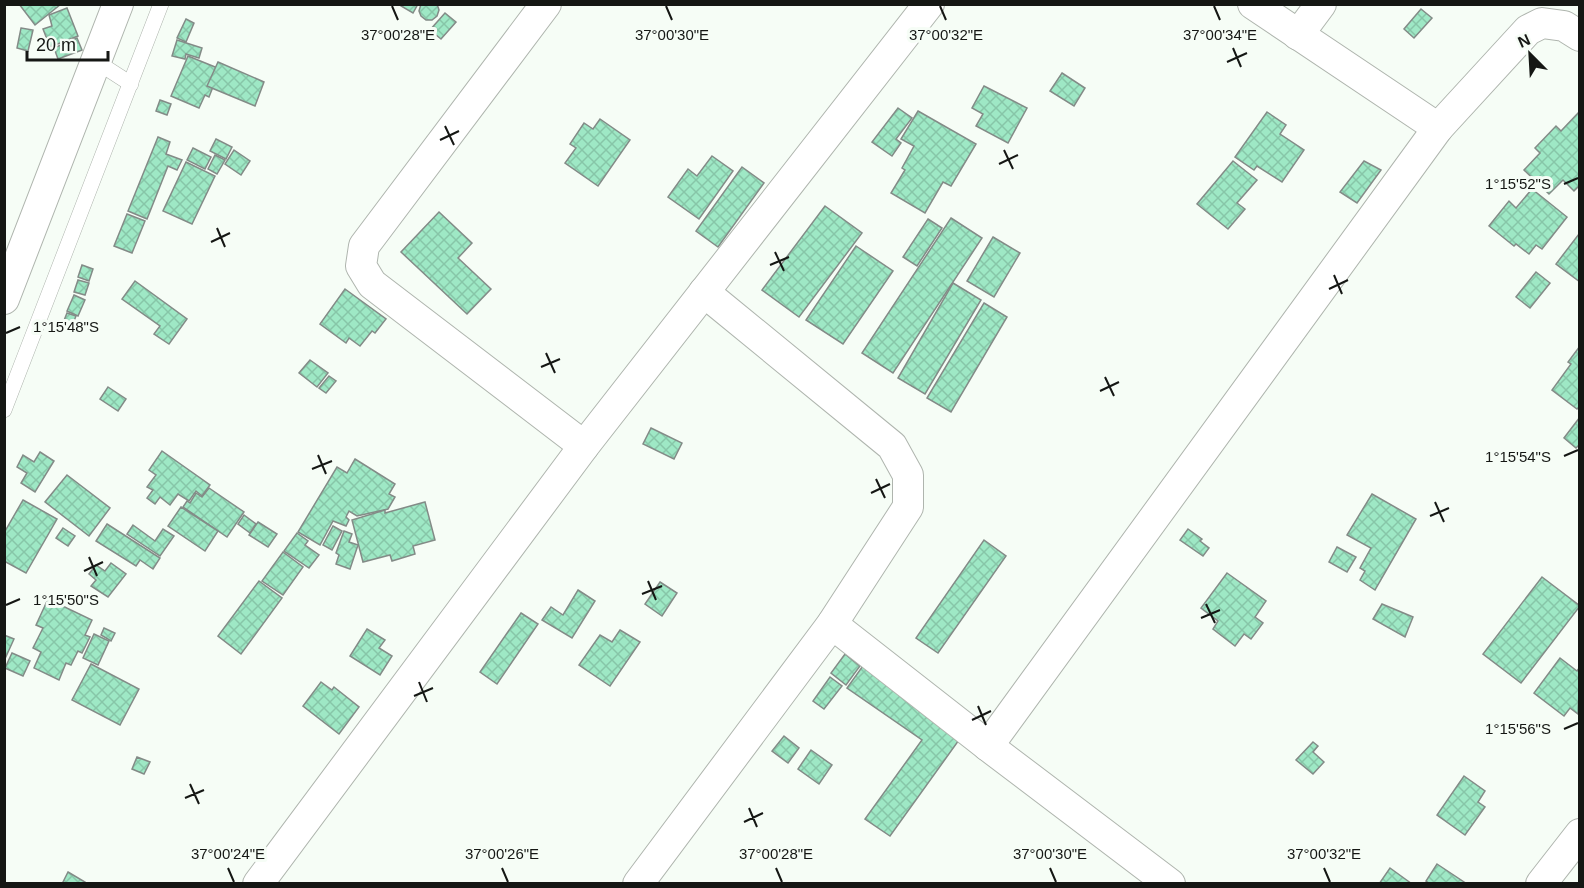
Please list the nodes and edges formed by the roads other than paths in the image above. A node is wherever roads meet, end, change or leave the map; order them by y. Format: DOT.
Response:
graph roads {
  1 [pos="161,4"];
  2 [pos="546,4"];
  3 [pos="929,4"];
  4 [pos="1253,4"];
  5 [pos="1321,4"];
  6 [pos="118,5"];
  7 [pos="1298,35"];
  8 [pos="1580,36"];
  9 [pos="97,62"];
  10 [pos="131,84"];
  11 [pos="1438,128"];
  12 [pos="7,286"];
  13 [pos="704,292"];
  14 [pos="4,410"];
  15 [pos="584,446"];
  16 [pos="832,624"];
  17 [pos="988,746"];
  18 [pos="1580,834"];
  19 [pos="258,884"];
  20 [pos="638,884"];
  21 [pos="1170,884"];
  22 [pos="1541,884"];
  1 -- 10 [label="lane"];
  2 -- 15 [label="street"];
  3 -- 13 [label="street"];
  4 -- 7 [label="street"];
  5 -- 7 [label="street"];
  6 -- 9 [label="street"];
  7 -- 11 [label="street"];
  8 -- 11 [label="street"];
  9 -- 10 [label="lane"];
  9 -- 12 [label="street"];
  10 -- 14 [label="lane"];
  11 -- 17 [label="street"];
  13 -- 15 [label="street"];
  13 -- 16 [label="street"];
  15 -- 19 [label="street"];
  16 -- 17 [label="street"];
  16 -- 20 [label="street"];
  17 -- 21 [label="street"];
  18 -- 22 [label="street"];
}
